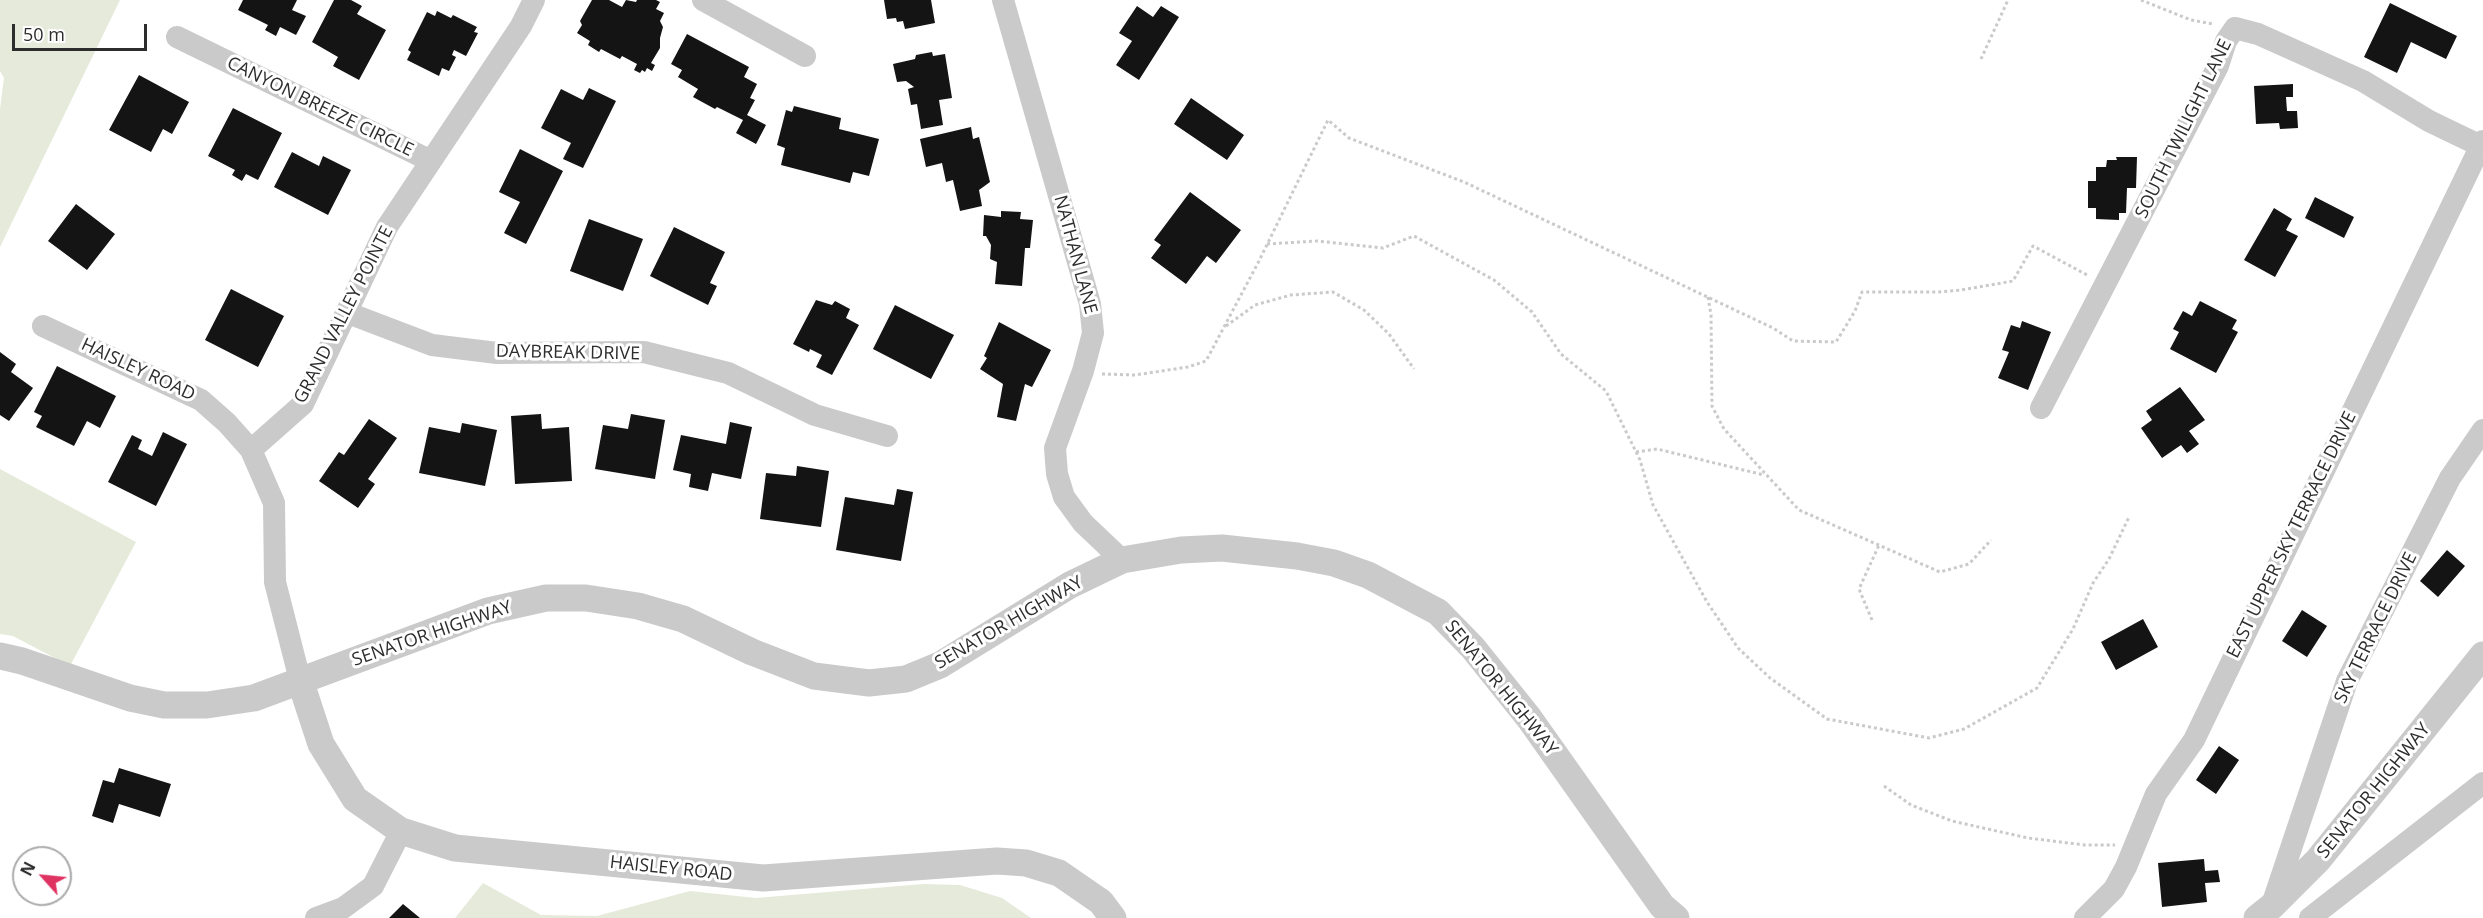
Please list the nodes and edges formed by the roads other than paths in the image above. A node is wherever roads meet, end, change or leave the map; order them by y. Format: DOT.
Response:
graph roads {
  1 [pos="534,0"];
  2 [pos="703,0"];
  3 [pos="1003,0"];
  4 [pos="177,37"];
  5 [pos="805,56"];
  6 [pos="2482,144"];
  7 [pos="431,161"];
  8 [pos="348,313"];
  9 [pos="43,326"];
  10 [pos="2041,408"];
  11 [pos="2483,430"];
  12 [pos="887,436"];
  13 [pos="251,450"];
  14 [pos="1122,560"];
  15 [pos="2483,655"];
  16 [pos="0,656"];
  17 [pos="300,680"];
  18 [pos="2483,783"];
  19 [pos="401,831"];
  20 [pos="2264,912"];
  21 [pos="316,918"];
  22 [pos="1113,918"];
  23 [pos="1676,918"];
  24 [pos="2085,918"];
  25 [pos="2310,918"];
  1 -- 7 [label="street, GRAND VALLEY POINTE"];
  2 -- 5 [label="street"];
  3 -- 14 [label="street, NATHAN LANE"];
  4 -- 7 [label="street, CANYON BREEZE CIRCLE"];
  6 -- 10 [label="street, SOUTH TWILIGHT LANE"];
  6 -- 24 [label="street, EAST UPPER SKY TERRACE DRIVE"];
  7 -- 8 [label="street, GRAND VALLEY POINTE"];
  8 -- 12 [label="street, DAYBREAK DRIVE"];
  8 -- 13 [label="street, GRAND VALLEY POINTE"];
  9 -- 13 [label="street, HAISLEY ROAD"];
  11 -- 20 [label="street, SKY TERRACE DRIVE"];
  13 -- 17 [label="street"];
  14 -- 17 [label="street, SENATOR HIGHWAY"];
  14 -- 23 [label="street, SENATOR HIGHWAY"];
  15 -- 20 [label="street, SENATOR HIGHWAY"];
  16 -- 17 [label="street, SENATOR HIGHWAY"];
  17 -- 19 [label="street, HAISLEY ROAD"];
  18 -- 25 [label="street"];
  19 -- 21 [label="street"];
  19 -- 22 [label="street, HAISLEY ROAD"];
}
